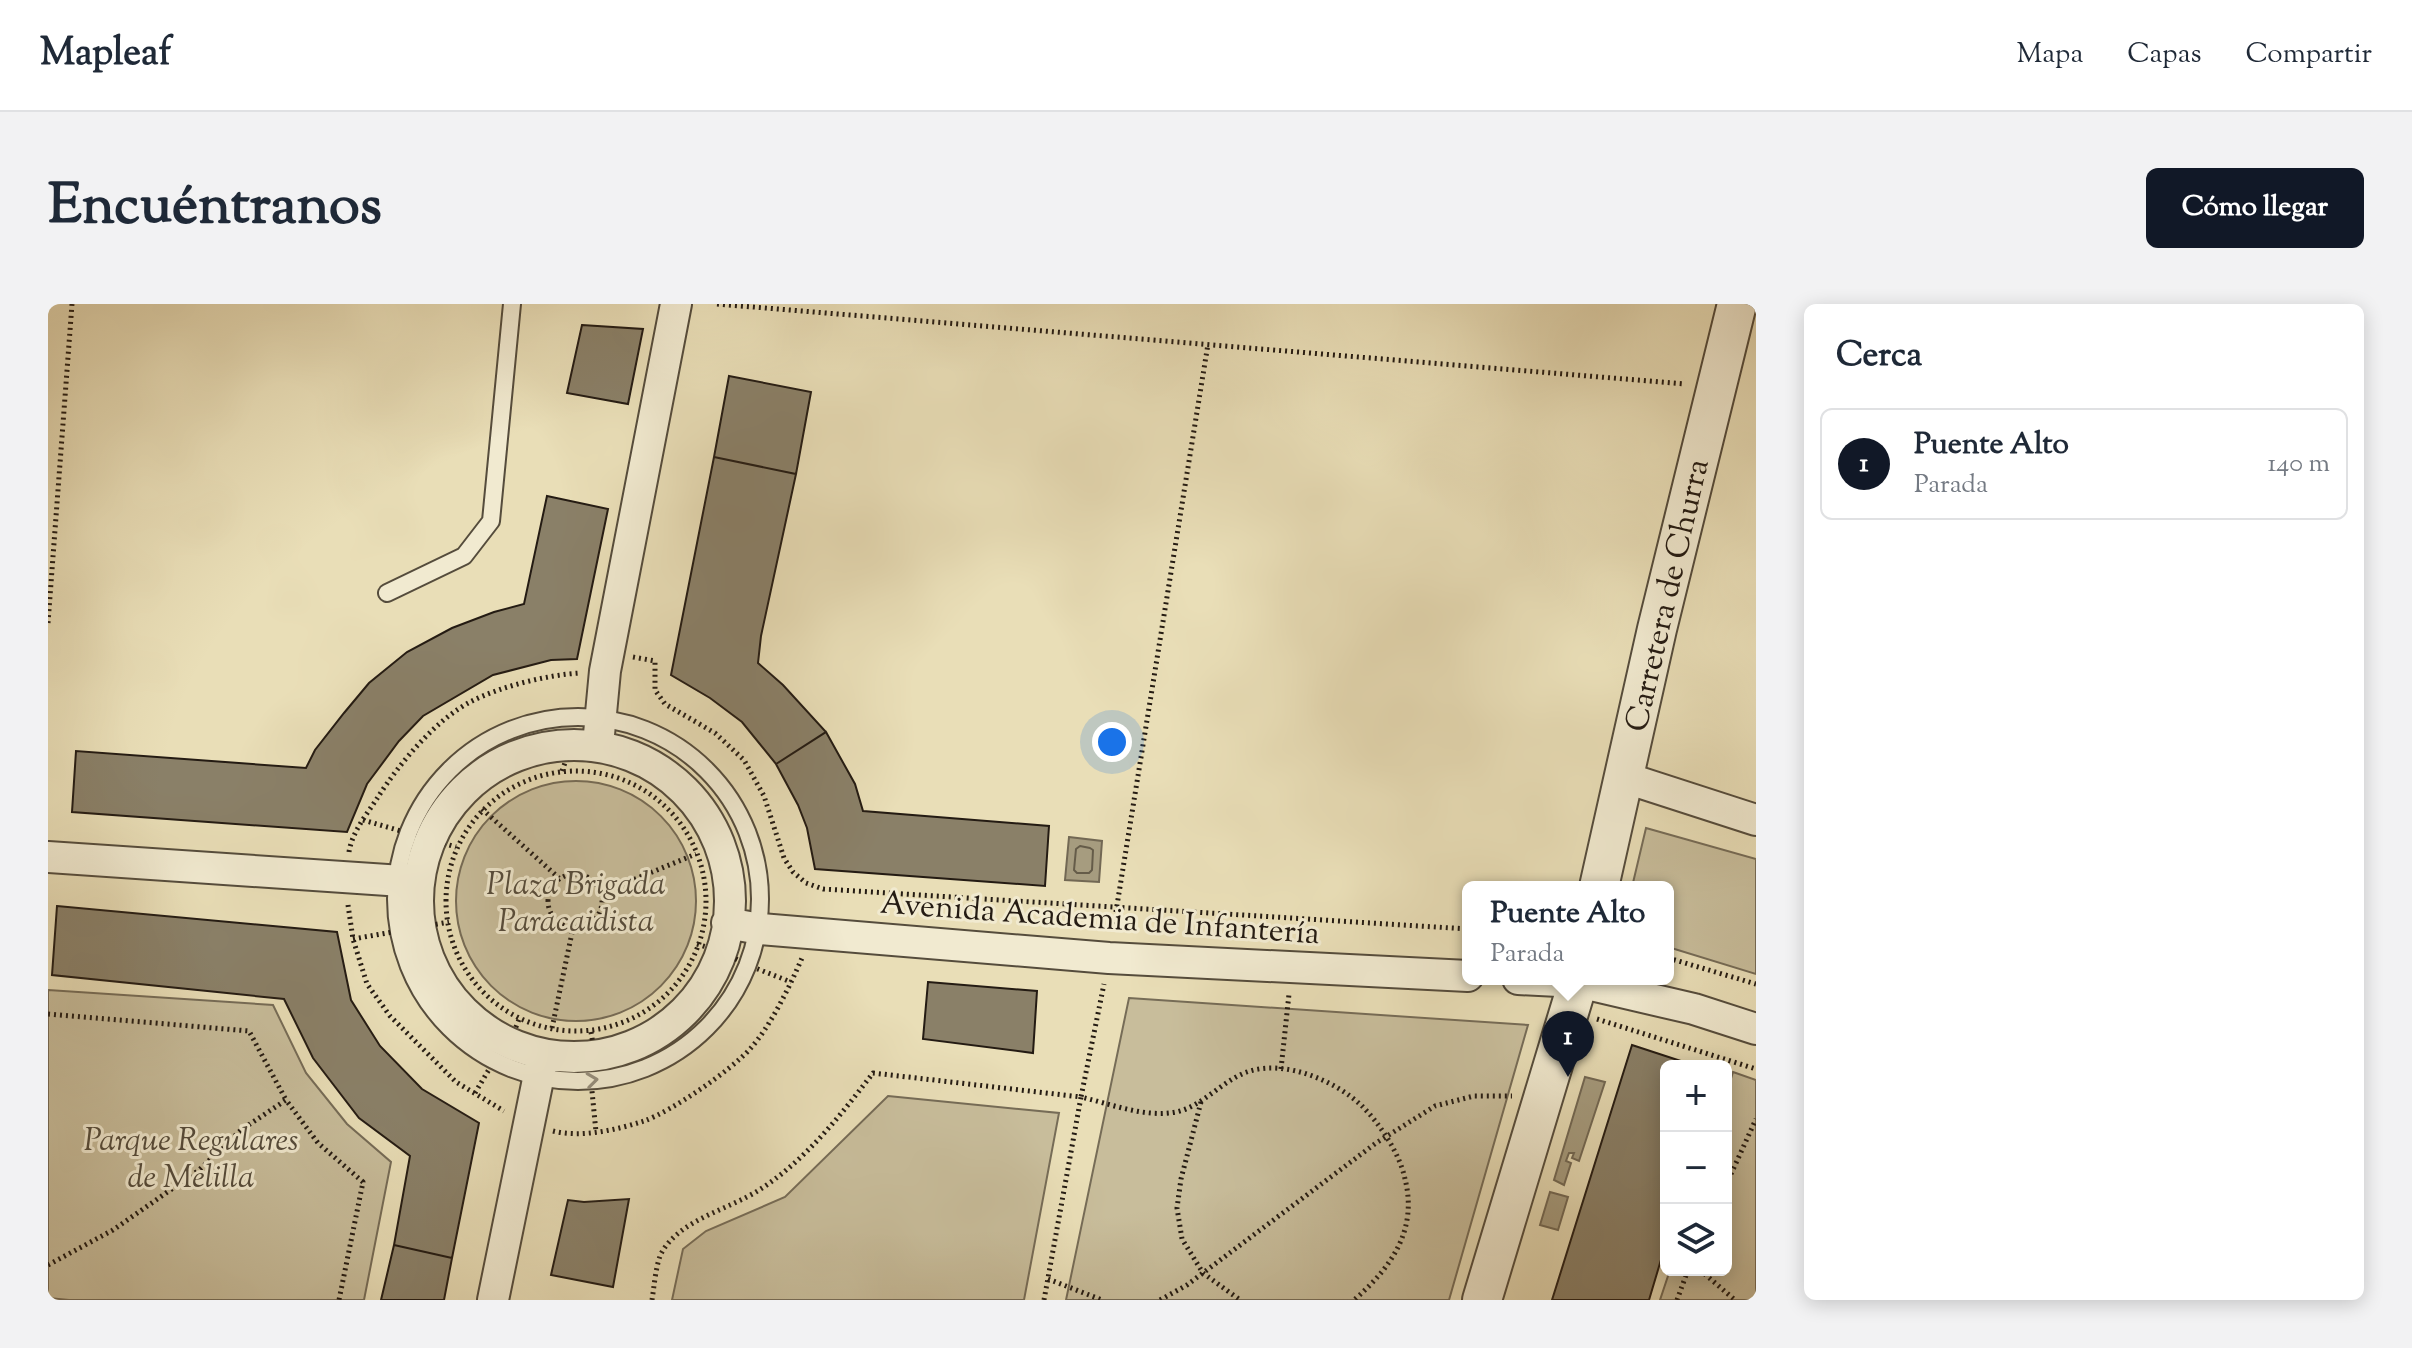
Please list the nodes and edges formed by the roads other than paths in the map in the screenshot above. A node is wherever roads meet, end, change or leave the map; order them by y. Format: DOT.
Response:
graph roads {
  1 [pos="512,304"];
  2 [pos="676,304"];
  3 [pos="1737,304"];
  4 [pos="387,593"];
  5 [pos="599,732"];
  6 [pos="1623,777"];
  7 [pos="1756,820"];
  8 [pos="48,857"];
  9 [pos="1600,881"];
  10 [pos="407,882"];
  11 [pos="760,929"];
  12 [pos="723,946"];
  13 [pos="1462,976"];
  14 [pos="1547,985"];
  15 [pos="1576,991"];
  16 [pos="1756,1029"];
  17 [pos="544,1054"];
  18 [pos="493,1300"];
  19 [pos="1482,1300"];
  1 -- 4 [label="lane"];
  2 -- 5 [label="street"];
  3 -- 6 [label="street, Carretera de Churra"];
  5 -- 10 [label="street"];
  5 -- 11 [label="lane"];
  5 -- 12 [label="street"];
  6 -- 7 [label="street"];
  6 -- 9 [label="street, Carretera de Churra"];
  8 -- 10 [label="street"];
  10 -- 17 [label="street"];
  11 -- 12 [label="street, Avenida Academia de Infantería"];
  11 -- 13 [label="street, Avenida Academia de Infantería"];
  12 -- 17 [label="street"];
  14 -- 15 [label="street"];
  15 -- 16 [label="street"];
  15 -- 19 [label="street"];
  17 -- 18 [label="street"];
}
